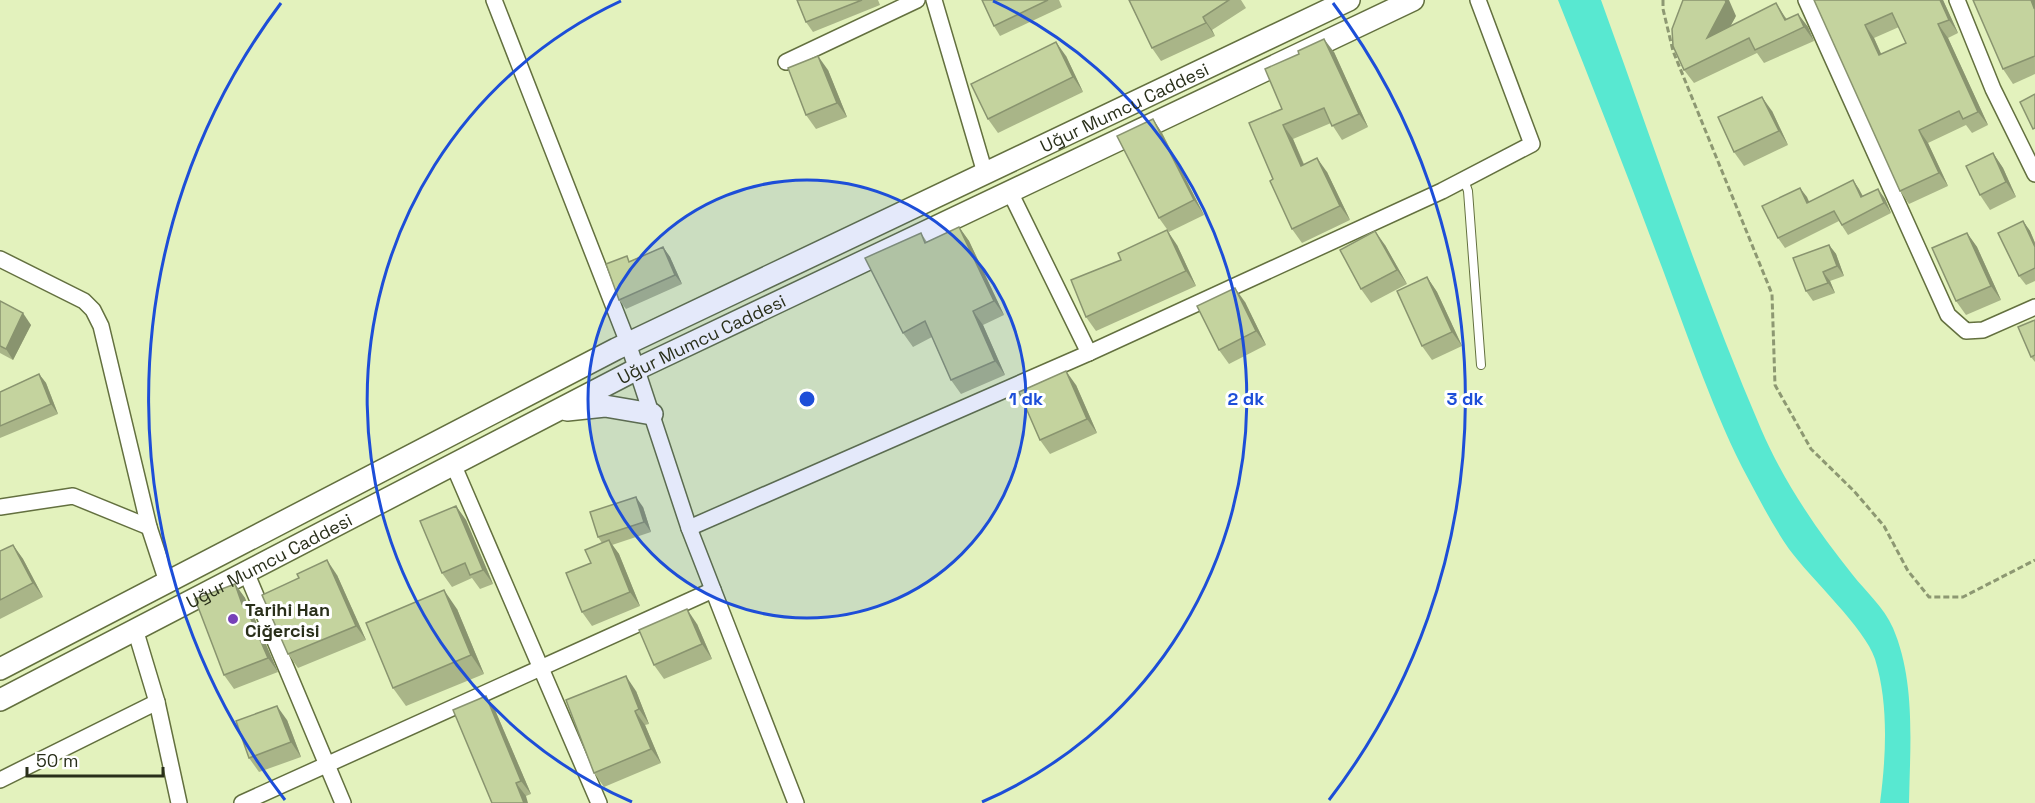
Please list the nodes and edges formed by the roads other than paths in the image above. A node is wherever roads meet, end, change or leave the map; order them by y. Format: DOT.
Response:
graph roads {
  1 [pos="494,0"];
  2 [pos="917,0"];
  3 [pos="934,0"];
  4 [pos="1349,0"];
  5 [pos="1413,0"];
  6 [pos="1478,0"];
  7 [pos="1806,0"];
  8 [pos="1957,0"];
  9 [pos="786,62"];
  10 [pos="984,173"];
  11 [pos="2035,174"];
  12 [pos="1464,180"];
  13 [pos="1010,192"];
  14 [pos="0,259"];
  15 [pos="2035,307"];
  16 [pos="628,343"];
  17 [pos="1089,352"];
  18 [pos="1481,365"];
  19 [pos="637,369"];
  20 [pos="557,410"];
  21 [pos="652,414"];
  22 [pos="453,464"];
  23 [pos="0,507"];
  24 [pos="149,527"];
  25 [pos="689,528"];
  26 [pos="246,572"];
  27 [pos="167,582"];
  28 [pos="713,590"];
  29 [pos="124,604"];
  30 [pos="181,606"];
  31 [pos="135,629"];
  32 [pos="542,667"];
  33 [pos="0,669"];
  34 [pos="0,700"];
  35 [pos="157,702"];
  36 [pos="327,764"];
  37 [pos="0,780"];
  38 [pos="179,803"];
  39 [pos="242,803"];
  40 [pos="344,803"];
  41 [pos="599,803"];
  42 [pos="796,803"];
  1 -- 16 [label="street"];
  2 -- 9 [label="street"];
  3 -- 10 [label="street"];
  4 -- 10 [label="street, Uğur Mumcu Caddesi"];
  5 -- 13 [label="street, Uğur Mumcu Caddesi"];
  6 -- 12 [label="street"];
  7 -- 15 [label="street"];
  8 -- 11 [label="street"];
  10 -- 16 [label="street, Uğur Mumcu Caddesi"];
  12 -- 17 [label="street"];
  12 -- 18 [label="lane"];
  13 -- 17 [label="street"];
  13 -- 19 [label="street, Uğur Mumcu Caddesi"];
  14 -- 24 [label="street"];
  16 -- 19 [label="street"];
  16 -- 27 [label="street, Uğur Mumcu Caddesi"];
  17 -- 25 [label="street"];
  19 -- 20 [label="street, Uğur Mumcu Caddesi"];
  19 -- 21 [label="street"];
  20 -- 21 [label="street"];
  20 -- 22 [label="street, Uğur Mumcu Caddesi"];
  21 -- 25 [label="street"];
  22 -- 26 [label="street, Uğur Mumcu Caddesi"];
  22 -- 32 [label="street"];
  23 -- 24 [label="street"];
  24 -- 27 [label="street"];
  25 -- 28 [label="street"];
  26 -- 30 [label="street, Uğur Mumcu Caddesi"];
  26 -- 36 [label="street"];
  27 -- 29 [label="street, Uğur Mumcu Caddesi"];
  27 -- 30 [label="street"];
  28 -- 32 [label="street"];
  28 -- 42 [label="street"];
  29 -- 31 [label="street"];
  29 -- 33 [label="street, Uğur Mumcu Caddesi"];
  30 -- 31 [label="street, Uğur Mumcu Caddesi"];
  31 -- 34 [label="street, Uğur Mumcu Caddesi"];
  31 -- 35 [label="street"];
  32 -- 36 [label="street"];
  32 -- 41 [label="street"];
  35 -- 37 [label="street"];
  35 -- 38 [label="street"];
  36 -- 39 [label="street"];
  36 -- 40 [label="street"];
}
